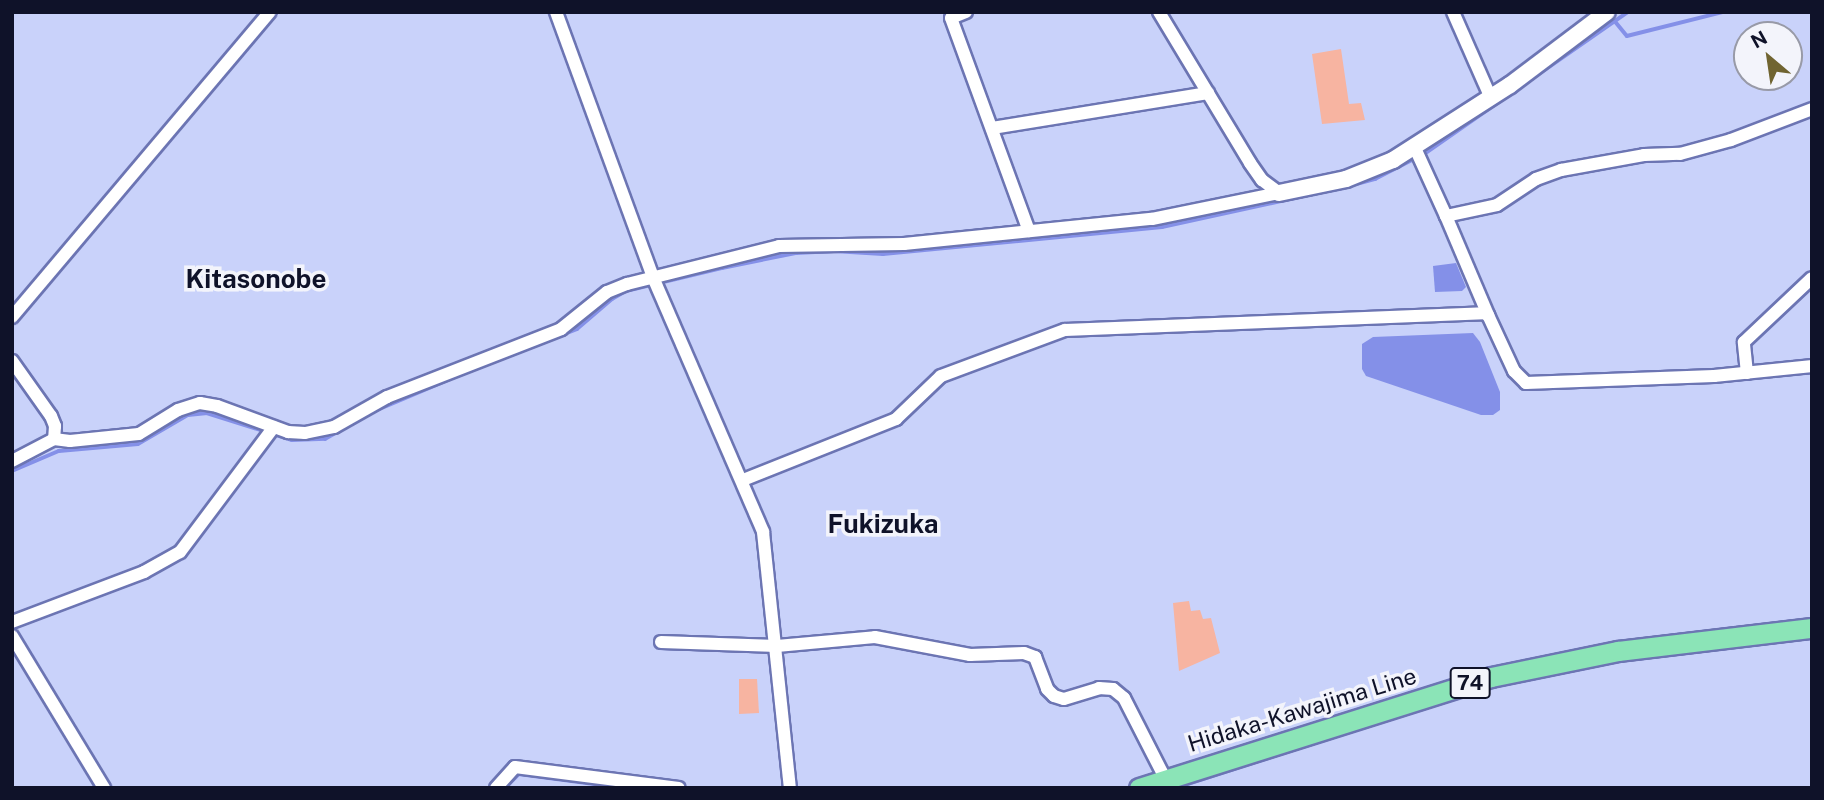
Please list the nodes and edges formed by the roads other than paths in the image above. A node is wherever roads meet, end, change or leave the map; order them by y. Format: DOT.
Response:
graph roads {
  1 [pos="270,12"];
  2 [pos="556,12"];
  3 [pos="966,12"];
  4 [pos="1159,12"];
  5 [pos="1452,12"];
  6 [pos="1606,12"];
  7 [pos="1208,93"];
  8 [pos="1491,99"];
  9 [pos="1812,109"];
  10 [pos="992,128"];
  11 [pos="1415,148"];
  12 [pos="1279,193"];
  13 [pos="1446,216"];
  14 [pos="1029,231"];
  15 [pos="652,275"];
  16 [pos="1812,278"];
  17 [pos="1488,315"];
  18 [pos="12,317"];
  19 [pos="12,361"];
  20 [pos="1812,366"];
  21 [pos="1747,373"];
  22 [pos="274,427"];
  23 [pos="54,439"];
  24 [pos="12,461"];
  25 [pos="743,480"];
  26 [pos="12,622"];
  27 [pos="1812,628"];
  28 [pos="12,636"];
  29 [pos="661,642"];
  30 [pos="777,646"];
  31 [pos="1165,778"];
  32 [pos="104,788"];
  33 [pos="496,788"];
  34 [pos="679,788"];
  35 [pos="790,788"];
  36 [pos="1139,788"];
  1 -- 18 [label="street"];
  2 -- 15 [label="street"];
  3 -- 10 [label="street"];
  4 -- 7 [label="street"];
  5 -- 8 [label="street"];
  6 -- 8 [label="street"];
  7 -- 10 [label="street"];
  7 -- 12 [label="street"];
  8 -- 11 [label="street"];
  9 -- 13 [label="street"];
  10 -- 14 [label="street"];
  11 -- 12 [label="street"];
  11 -- 13 [label="street"];
  12 -- 14 [label="street"];
  13 -- 17 [label="street"];
  14 -- 15 [label="street"];
  15 -- 22 [label="street"];
  15 -- 25 [label="street"];
  16 -- 21 [label="street"];
  17 -- 21 [label="street"];
  17 -- 25 [label="street"];
  19 -- 23 [label="street"];
  20 -- 21 [label="street"];
  22 -- 23 [label="street"];
  22 -- 26 [label="street"];
  23 -- 24 [label="street"];
  25 -- 30 [label="street"];
  27 -- 31 [label="main road, Hidaka-Kawajima Line / 74"];
  28 -- 32 [label="street"];
  29 -- 30 [label="street"];
  30 -- 31 [label="street"];
  30 -- 35 [label="street"];
  31 -- 36 [label="main road, Hidaka-Kawajima Line / 74"];
  33 -- 34 [label="street"];
}
